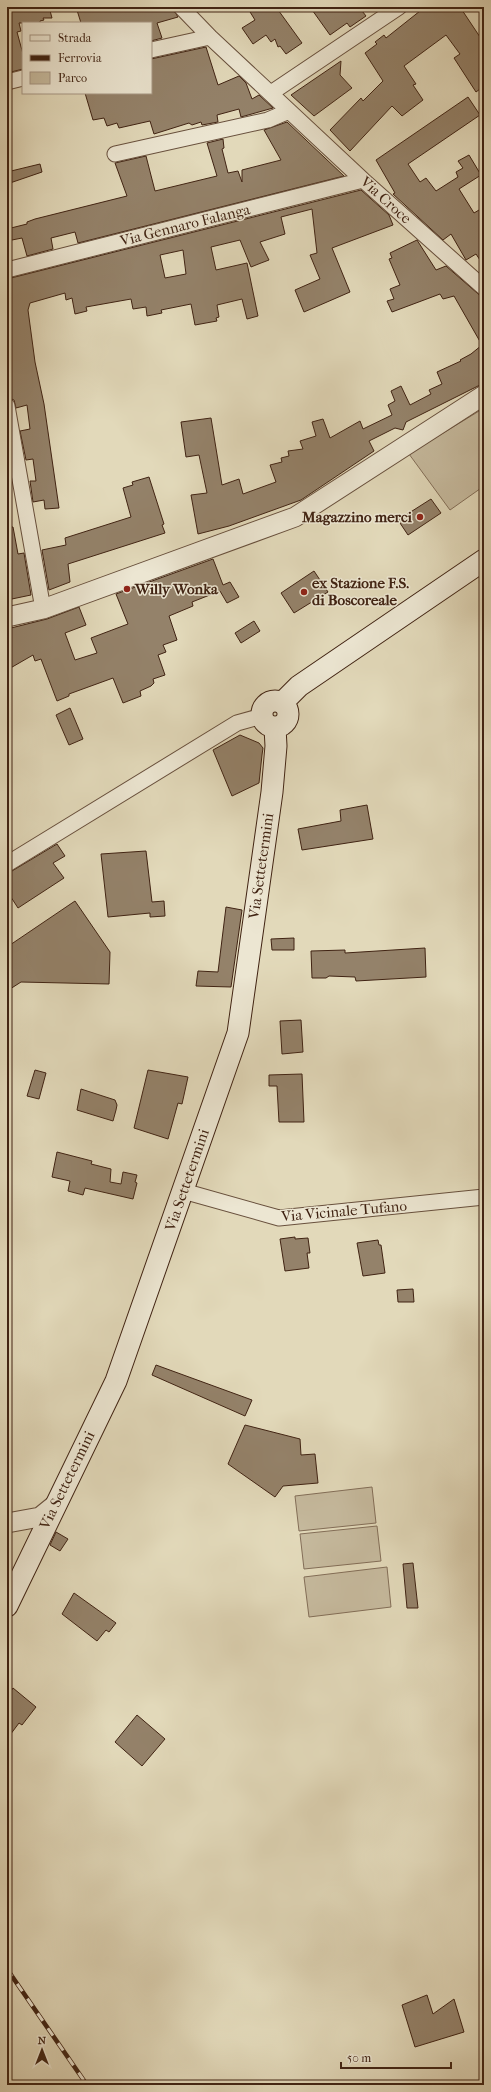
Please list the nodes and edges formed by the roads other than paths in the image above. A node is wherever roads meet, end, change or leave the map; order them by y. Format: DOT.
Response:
graph roads {
  1 [pos="181,7"];
  2 [pos="399,7"];
  3 [pos="210,37"];
  4 [pos="152,50"];
  5 [pos="22,78"];
  6 [pos="7,82"];
  7 [pos="272,93"];
  8 [pos="288,111"];
  9 [pos="115,154"];
  10 [pos="363,180"];
  11 [pos="7,270"];
  12 [pos="484,288"];
  13 [pos="484,395"];
  14 [pos="7,406"];
  15 [pos="484,560"];
  16 [pos="42,609"];
  17 [pos="7,617"];
  18 [pos="268,722"];
  19 [pos="7,864"];
  20 [pos="183,1191"];
  21 [pos="484,1197"];
  22 [pos="56,1504"];
  23 [pos="7,1523"];
  24 [pos="7,1528"];
  25 [pos="40,1537"];
  26 [pos="7,1605"];
  1 -- 3 [label="street, Via Croce"];
  2 -- 7 [label="street"];
  3 -- 4 [label="street"];
  3 -- 7 [label="street, Via Croce"];
  5 -- 6 [label="street"];
  7 -- 8 [label="street, Via Croce"];
  8 -- 9 [label="street"];
  8 -- 10 [label="street, Via Croce"];
  10 -- 11 [label="street, Via Gennaro Falanga"];
  10 -- 12 [label="street, Via Croce"];
  13 -- 16 [label="street"];
  14 -- 16 [label="street"];
  15 -- 18 [label="main road"];
  16 -- 17 [label="street"];
  18 -- 19 [label="street"];
  18 -- 20 [label="main road, Via Settetermini"];
  20 -- 21 [label="street, Via Vicinale Tufano"];
  20 -- 22 [label="main road, Via Settetermini"];
  22 -- 23 [label="street"];
  22 -- 25 [label="main road, Via Settetermini"];
  24 -- 25 [label="street"];
  25 -- 26 [label="main road, Via Settetermini"];
}
